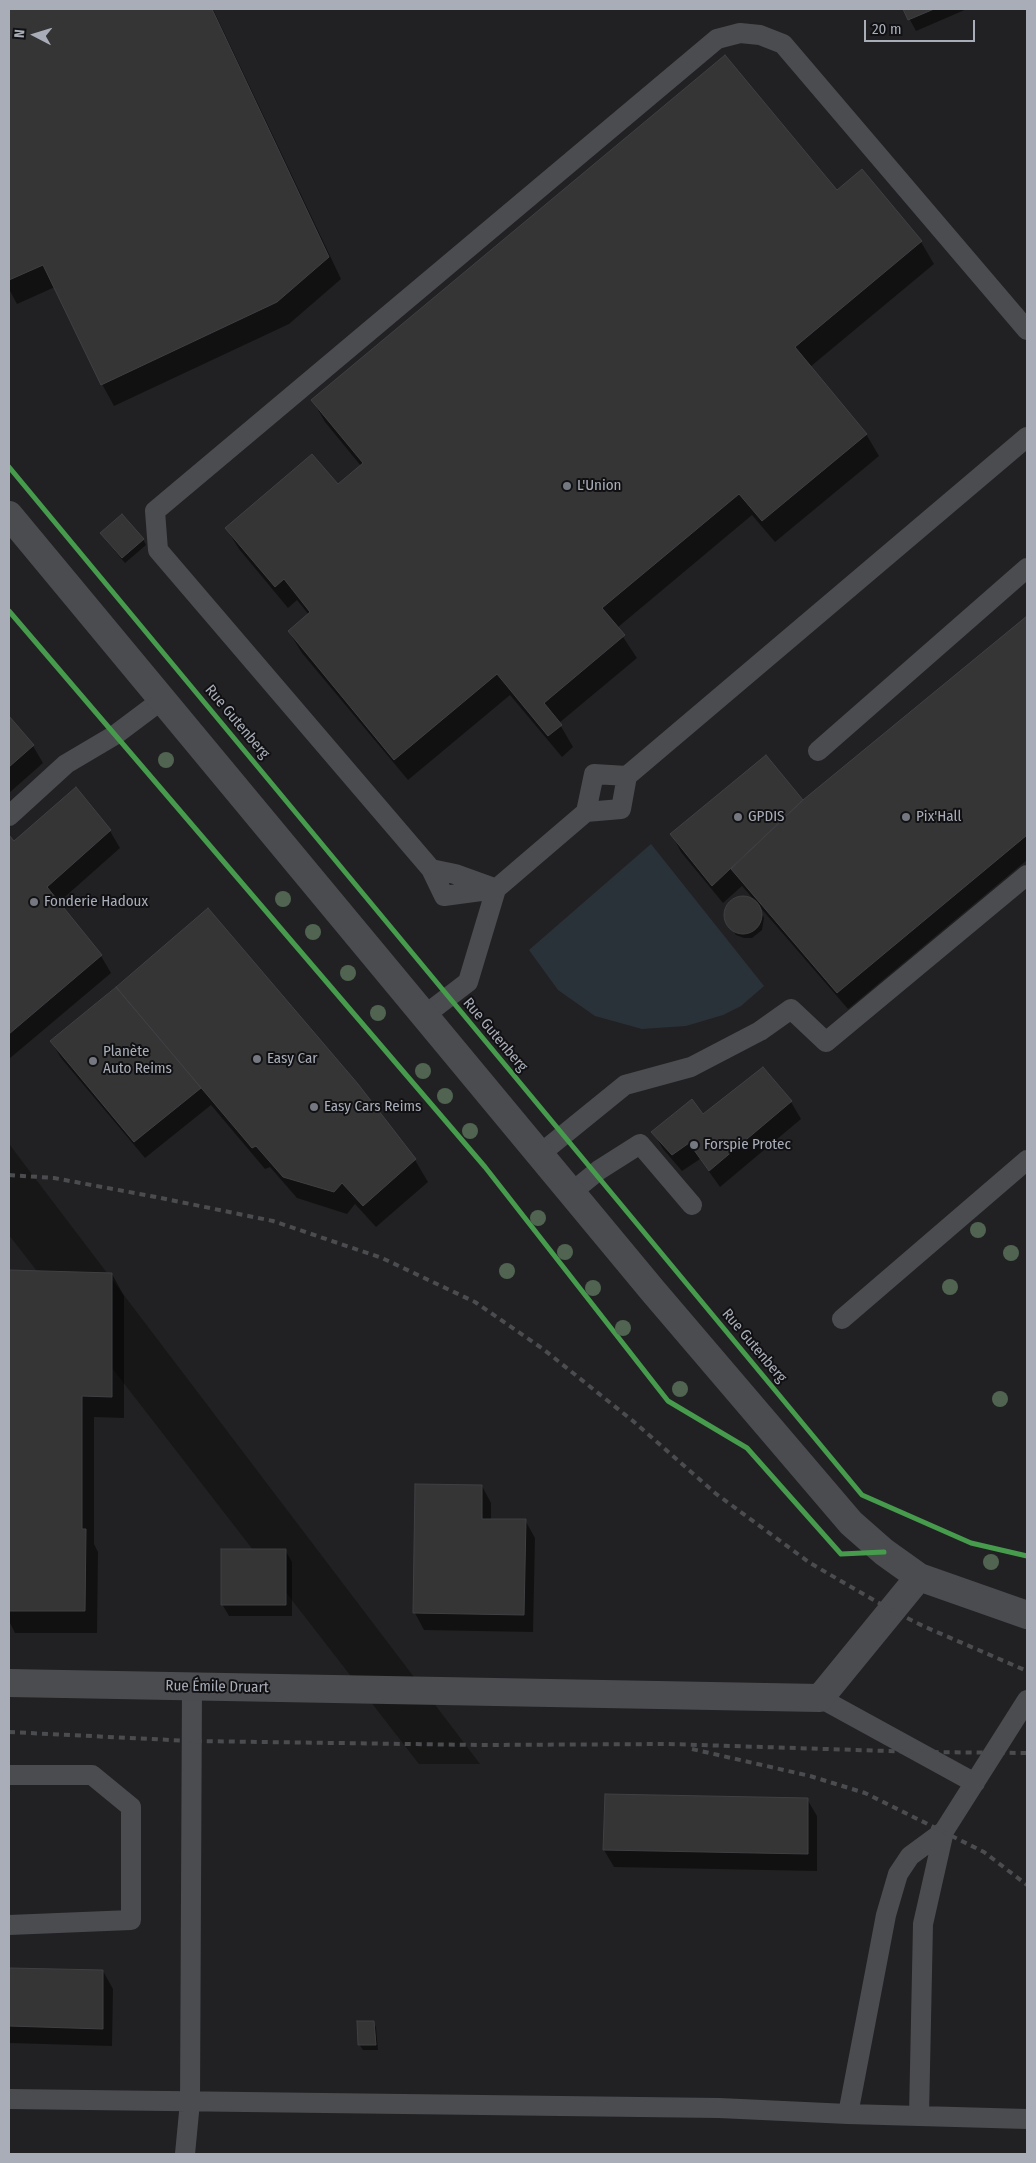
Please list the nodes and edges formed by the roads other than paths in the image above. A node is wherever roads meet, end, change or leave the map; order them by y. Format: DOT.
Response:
graph roads {
  1 [pos="1027,330"];
  2 [pos="1027,437"];
  3 [pos="9,515"];
  4 [pos="1027,568"];
  5 [pos="163,699"];
  6 [pos="818,751"];
  7 [pos="627,776"];
  8 [pos="586,812"];
  9 [pos="9,816"];
  10 [pos="1027,875"];
  11 [pos="496,889"];
  12 [pos="425,1016"];
  13 [pos="540,1154"];
  14 [pos="1027,1160"];
  15 [pos="572,1192"];
  16 [pos="692,1205"];
  17 [pos="842,1319"];
  18 [pos="919,1577"];
  19 [pos="1027,1614"];
  20 [pos="9,1683"];
  21 [pos="192,1686"];
  22 [pos="820,1698"];
  23 [pos="1027,1700"];
  24 [pos="9,1774"];
  25 [pos="975,1782"];
  26 [pos="944,1831"];
  27 [pos="9,1925"];
  28 [pos="9,2099"];
  29 [pos="190,2102"];
  30 [pos="848,2114"];
  31 [pos="919,2116"];
  32 [pos="1027,2119"];
  33 [pos="185,2154"];
  1 -- 11 [label="lane"];
  2 -- 7 [label="lane"];
  3 -- 5 [label="street"];
  4 -- 6 [label="lane"];
  5 -- 9 [label="lane"];
  5 -- 12 [label="street"];
  7 -- 8 [label="lane"];
  7 -- 8 [label="lane"];
  8 -- 11 [label="lane"];
  10 -- 13 [label="lane"];
  11 -- 12 [label="lane"];
  12 -- 13 [label="street"];
  13 -- 15 [label="street"];
  14 -- 17 [label="lane"];
  15 -- 16 [label="lane"];
  15 -- 18 [label="street"];
  18 -- 19 [label="street"];
  18 -- 22 [label="street"];
  20 -- 21 [label="street, Rue Émile Druart"];
  21 -- 22 [label="street, Rue Émile Druart"];
  21 -- 29 [label="lane"];
  22 -- 25 [label="lane"];
  23 -- 25 [label="lane"];
  24 -- 27 [label="lane"];
  25 -- 26 [label="lane"];
  26 -- 30 [label="lane"];
  26 -- 31 [label="lane"];
  28 -- 29 [label="lane"];
  29 -- 30 [label="lane"];
  29 -- 33 [label="lane"];
  30 -- 31 [label="lane"];
  31 -- 32 [label="lane"];
}
